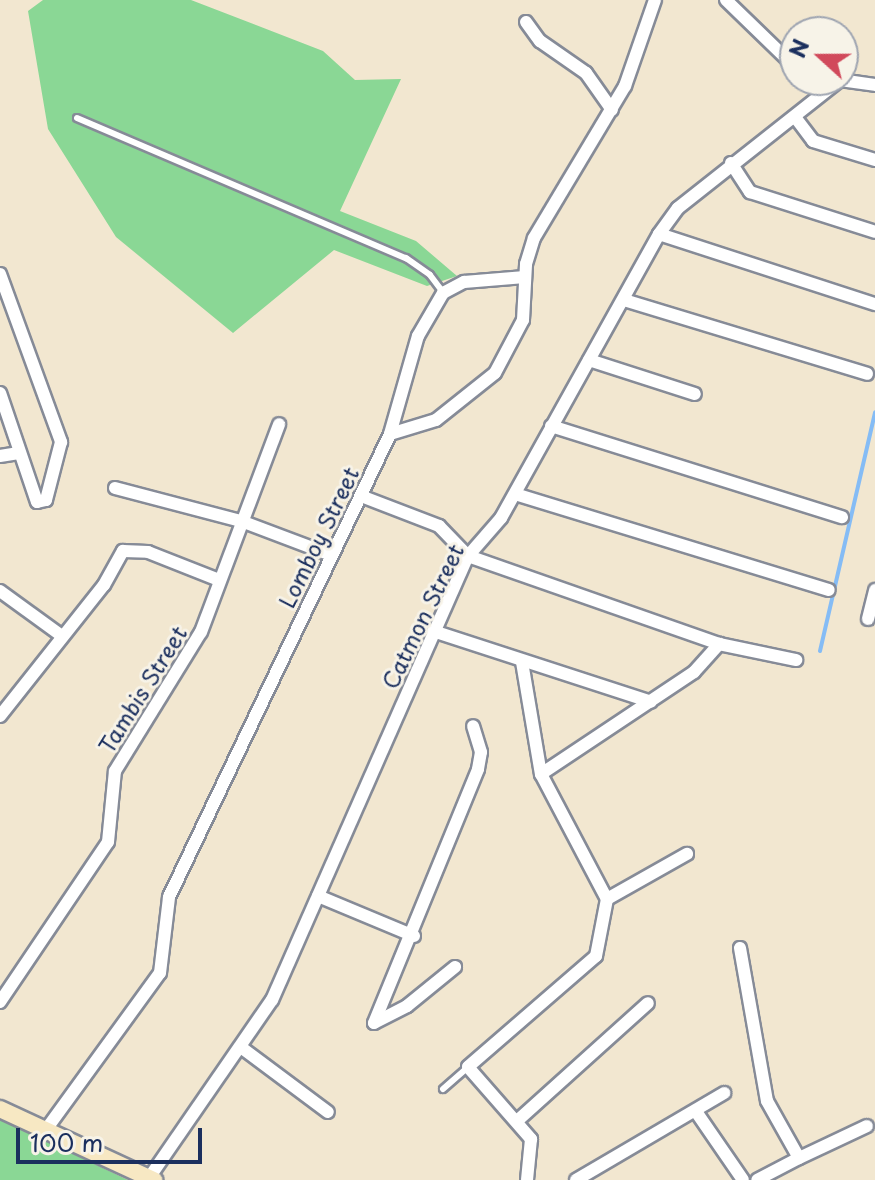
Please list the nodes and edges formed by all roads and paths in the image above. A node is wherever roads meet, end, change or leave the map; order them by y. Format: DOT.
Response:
graph roads {
  1 [pos="655,0"];
  2 [pos="726,0"];
  3 [pos="526,22"];
  4 [pos="779,51"];
  5 [pos="875,85"];
  6 [pos="612,110"];
  7 [pos="795,117"];
  8 [pos="77,118"];
  9 [pos="875,160"];
  10 [pos="731,163"];
  11 [pos="875,232"];
  12 [pos="659,234"];
  13 [pos="0,274"];
  14 [pos="525,277"];
  15 [pos="443,293"];
  16 [pos="624,300"];
  17 [pos="875,304"];
  18 [pos="589,360"];
  19 [pos="867,374"];
  20 [pos="0,393"];
  21 [pos="695,394"];
  22 [pos="279,424"];
  23 [pos="551,426"];
  24 [pos="390,434"];
  25 [pos="19,453"];
  26 [pos="0,456"];
  27 [pos="115,488"];
  28 [pos="515,494"];
  29 [pos="361,496"];
  30 [pos="842,517"];
  31 [pos="241,521"];
  32 [pos="331,555"];
  33 [pos="468,556"];
  34 [pos="219,580"];
  35 [pos="829,590"];
  36 [pos="875,590"];
  37 [pos="0,591"];
  38 [pos="868,619"];
  39 [pos="433,631"];
  40 [pos="62,636"];
  41 [pos="719,644"];
  42 [pos="796,660"];
  43 [pos="522,662"];
  44 [pos="651,702"];
  45 [pos="1,714"];
  46 [pos="473,726"];
  47 [pos="541,774"];
  48 [pos="687,854"];
  49 [pos="318,896"];
  50 [pos="607,899"];
  51 [pos="414,936"];
  52 [pos="740,948"];
  53 [pos="455,967"];
  54 [pos="0,1002"];
  55 [pos="648,1003"];
  56 [pos="242,1048"];
  57 [pos="468,1067"];
  58 [pos="443,1089"];
  59 [pos="724,1093"];
  60 [pos="0,1109"];
  61 [pos="328,1112"];
  62 [pos="697,1113"];
  63 [pos="517,1121"];
  64 [pos="867,1126"];
  65 [pos="45,1131"];
  66 [pos="799,1158"];
  67 [pos="146,1178"];
  68 [pos="527,1180"];
  69 [pos="576,1180"];
  70 [pos="743,1180"];
  71 [pos="757,1180"];
  1 -- 6 [label="street"];
  2 -- 4 [label="street"];
  3 -- 6 [label="street"];
  5 -- 7 [label="street, Catmon Street"];
  6 -- 14 [label="street"];
  7 -- 9 [label="street"];
  7 -- 10 [label="street, Catmon Street"];
  8 -- 15 [label="lane"];
  10 -- 11 [label="street"];
  10 -- 12 [label="street, Catmon Street"];
  12 -- 16 [label="street, Catmon Street"];
  12 -- 17 [label="street"];
  13 -- 25 [label="street"];
  14 -- 15 [label="street"];
  14 -- 24 [label="street"];
  15 -- 24 [label="street, Lomboy Street"];
  16 -- 18 [label="street, Catmon Street"];
  16 -- 19 [label="street"];
  18 -- 21 [label="street"];
  18 -- 23 [label="street, Catmon Street"];
  20 -- 25 [label="street"];
  22 -- 31 [label="street, Tambis Street"];
  23 -- 28 [label="street, Catmon Street"];
  23 -- 30 [label="street"];
  24 -- 29 [label="street, Lomboy Street"];
  25 -- 26 [label="street"];
  27 -- 31 [label="street"];
  28 -- 33 [label="street, Catmon Street"];
  28 -- 35 [label="street"];
  29 -- 32 [label="street, Lomboy Street"];
  29 -- 33 [label="street"];
  31 -- 32 [label="street"];
  31 -- 34 [label="street, Tambis Street"];
  32 -- 65 [label="street, Lomboy Street"];
  33 -- 39 [label="street, Catmon Street"];
  33 -- 41 [label="street"];
  34 -- 40 [label="street"];
  34 -- 54 [label="street, Tambis Street"];
  36 -- 38 [label="street"];
  37 -- 40 [label="street"];
  39 -- 43 [label="street"];
  39 -- 49 [label="street, Catmon Street"];
  40 -- 45 [label="street"];
  41 -- 42 [label="street"];
  41 -- 44 [label="street"];
  43 -- 44 [label="street"];
  43 -- 47 [label="street"];
  44 -- 47 [label="street"];
  46 -- 51 [label="street"];
  47 -- 50 [label="street"];
  48 -- 50 [label="street"];
  49 -- 51 [label="street"];
  49 -- 56 [label="street, Catmon Street"];
  50 -- 57 [label="street"];
  51 -- 53 [label="street"];
  52 -- 66 [label="street"];
  55 -- 63 [label="street"];
  56 -- 61 [label="street"];
  56 -- 67 [label="street, Catmon Street"];
  57 -- 58 [label="lane"];
  57 -- 63 [label="street"];
  59 -- 62 [label="street"];
  60 -- 65 [label="main road"];
  62 -- 69 [label="street"];
  62 -- 70 [label="street"];
  63 -- 68 [label="street"];
  64 -- 66 [label="street"];
  65 -- 67 [label="main road"];
  66 -- 71 [label="street"];
}
